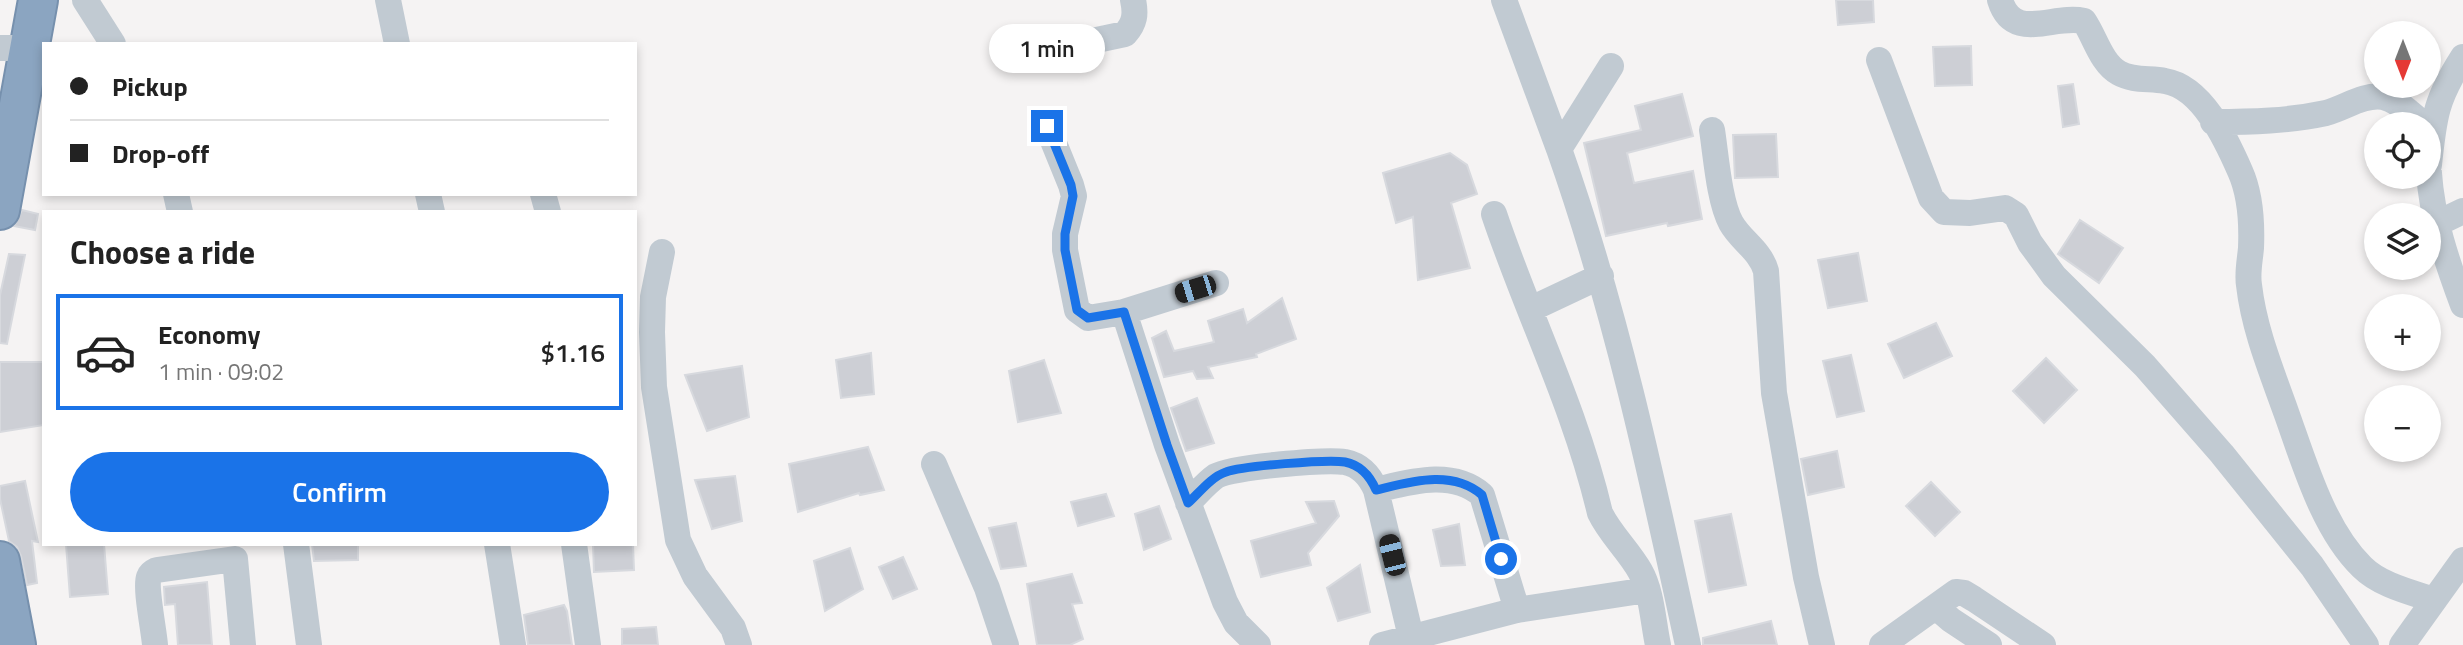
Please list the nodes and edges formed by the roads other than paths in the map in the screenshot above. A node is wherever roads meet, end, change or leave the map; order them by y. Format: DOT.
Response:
graph roads {
  1 [pos="20,0"];
  2 [pos="38,0"];
  3 [pos="85,0"];
  4 [pos="388,0"];
  5 [pos="1133,0"];
  6 [pos="1504,0"];
  7 [pos="2000,0"];
  8 [pos="112,42"];
  9 [pos="397,42"];
  10 [pos="14,47"];
  11 [pos="2463,57"];
  12 [pos="1012,58"];
  13 [pos="1879,60"];
  14 [pos="1611,66"];
  15 [pos="2406,112"];
  16 [pos="2435,112"];
  17 [pos="0,121"];
  18 [pos="2213,121"];
  19 [pos="1047,126"];
  20 [pos="1712,130"];
  21 [pos="1559,149"];
  22 [pos="0,210"];
  23 [pos="2463,211"];
  24 [pos="1494,214"];
  25 [pos="2441,222"];
  26 [pos="2441,240"];
  27 [pos="662,252"];
  28 [pos="1601,276"];
  29 [pos="1216,283"];
  30 [pos="2463,305"];
  31 [pos="1531,309"];
  32 [pos="1124,312"];
  33 [pos="934,464"];
  34 [pos="1376,490"];
  35 [pos="1188,503"];
  36 [pos="296,546"];
  37 [pos="497,546"];
  38 [pos="574,546"];
  39 [pos="234,552"];
  40 [pos="2463,560"];
  41 [pos="0,561"];
  42 [pos="1647,590"];
  43 [pos="2434,600"];
  44 [pos="1936,607"];
  45 [pos="1517,610"];
  46 [pos="0,636"];
  47 [pos="1411,636"];
  48 [pos="1446,638"];
  49 [pos="2,645"];
  50 [pos="16,645"];
  51 [pos="155,645"];
  52 [pos="243,645"];
  53 [pos="309,645"];
  54 [pos="513,645"];
  55 [pos="588,645"];
  56 [pos="739,645"];
  57 [pos="1006,645"];
  58 [pos="1258,645"];
  59 [pos="1382,645"];
  60 [pos="1658,645"];
  61 [pos="1688,645"];
  62 [pos="1822,645"];
  63 [pos="1882,645"];
  64 [pos="1989,645"];
  65 [pos="2043,645"];
  66 [pos="2366,645"];
  67 [pos="2402,645"];
  1 -- 10 [label="highway"];
  2 -- 10 [label="highway"];
  3 -- 8 [label="street"];
  4 -- 9 [label="street"];
  5 -- 12 [label="street"];
  6 -- 21 [label="street"];
  7 -- 18 [label="street"];
  10 -- 17 [label="highway"];
  10 -- 22 [label="highway"];
  11 -- 16 [label="street"];
  13 -- 66 [label="street"];
  14 -- 21 [label="street"];
  15 -- 18 [label="street"];
  18 -- 43 [label="street"];
  19 -- 32 [label="street"];
  20 -- 62 [label="street"];
  21 -- 28 [label="street"];
  23 -- 25 [label="street"];
  24 -- 31 [label="street"];
  26 -- 30 [label="street"];
  27 -- 56 [label="street"];
  28 -- 31 [label="street"];
  28 -- 61 [label="street"];
  29 -- 32 [label="street"];
  31 -- 42 [label="street"];
  32 -- 35 [label="street"];
  33 -- 57 [label="street"];
  34 -- 35 [label="street"];
  34 -- 45 [label="street"];
  34 -- 47 [label="street"];
  35 -- 58 [label="street"];
  36 -- 53 [label="street"];
  37 -- 54 [label="street"];
  38 -- 55 [label="street"];
  39 -- 51 [label="street"];
  39 -- 52 [label="street"];
  40 -- 43 [label="street"];
  41 -- 50 [label="highway"];
  42 -- 45 [label="street"];
  42 -- 60 [label="street"];
  43 -- 67 [label="street"];
  44 -- 63 [label="street"];
  44 -- 64 [label="street"];
  44 -- 65 [label="street"];
  45 -- 48 [label="street"];
  46 -- 49 [label="highway"];
  47 -- 48 [label="street"];
  47 -- 59 [label="street"];
}
